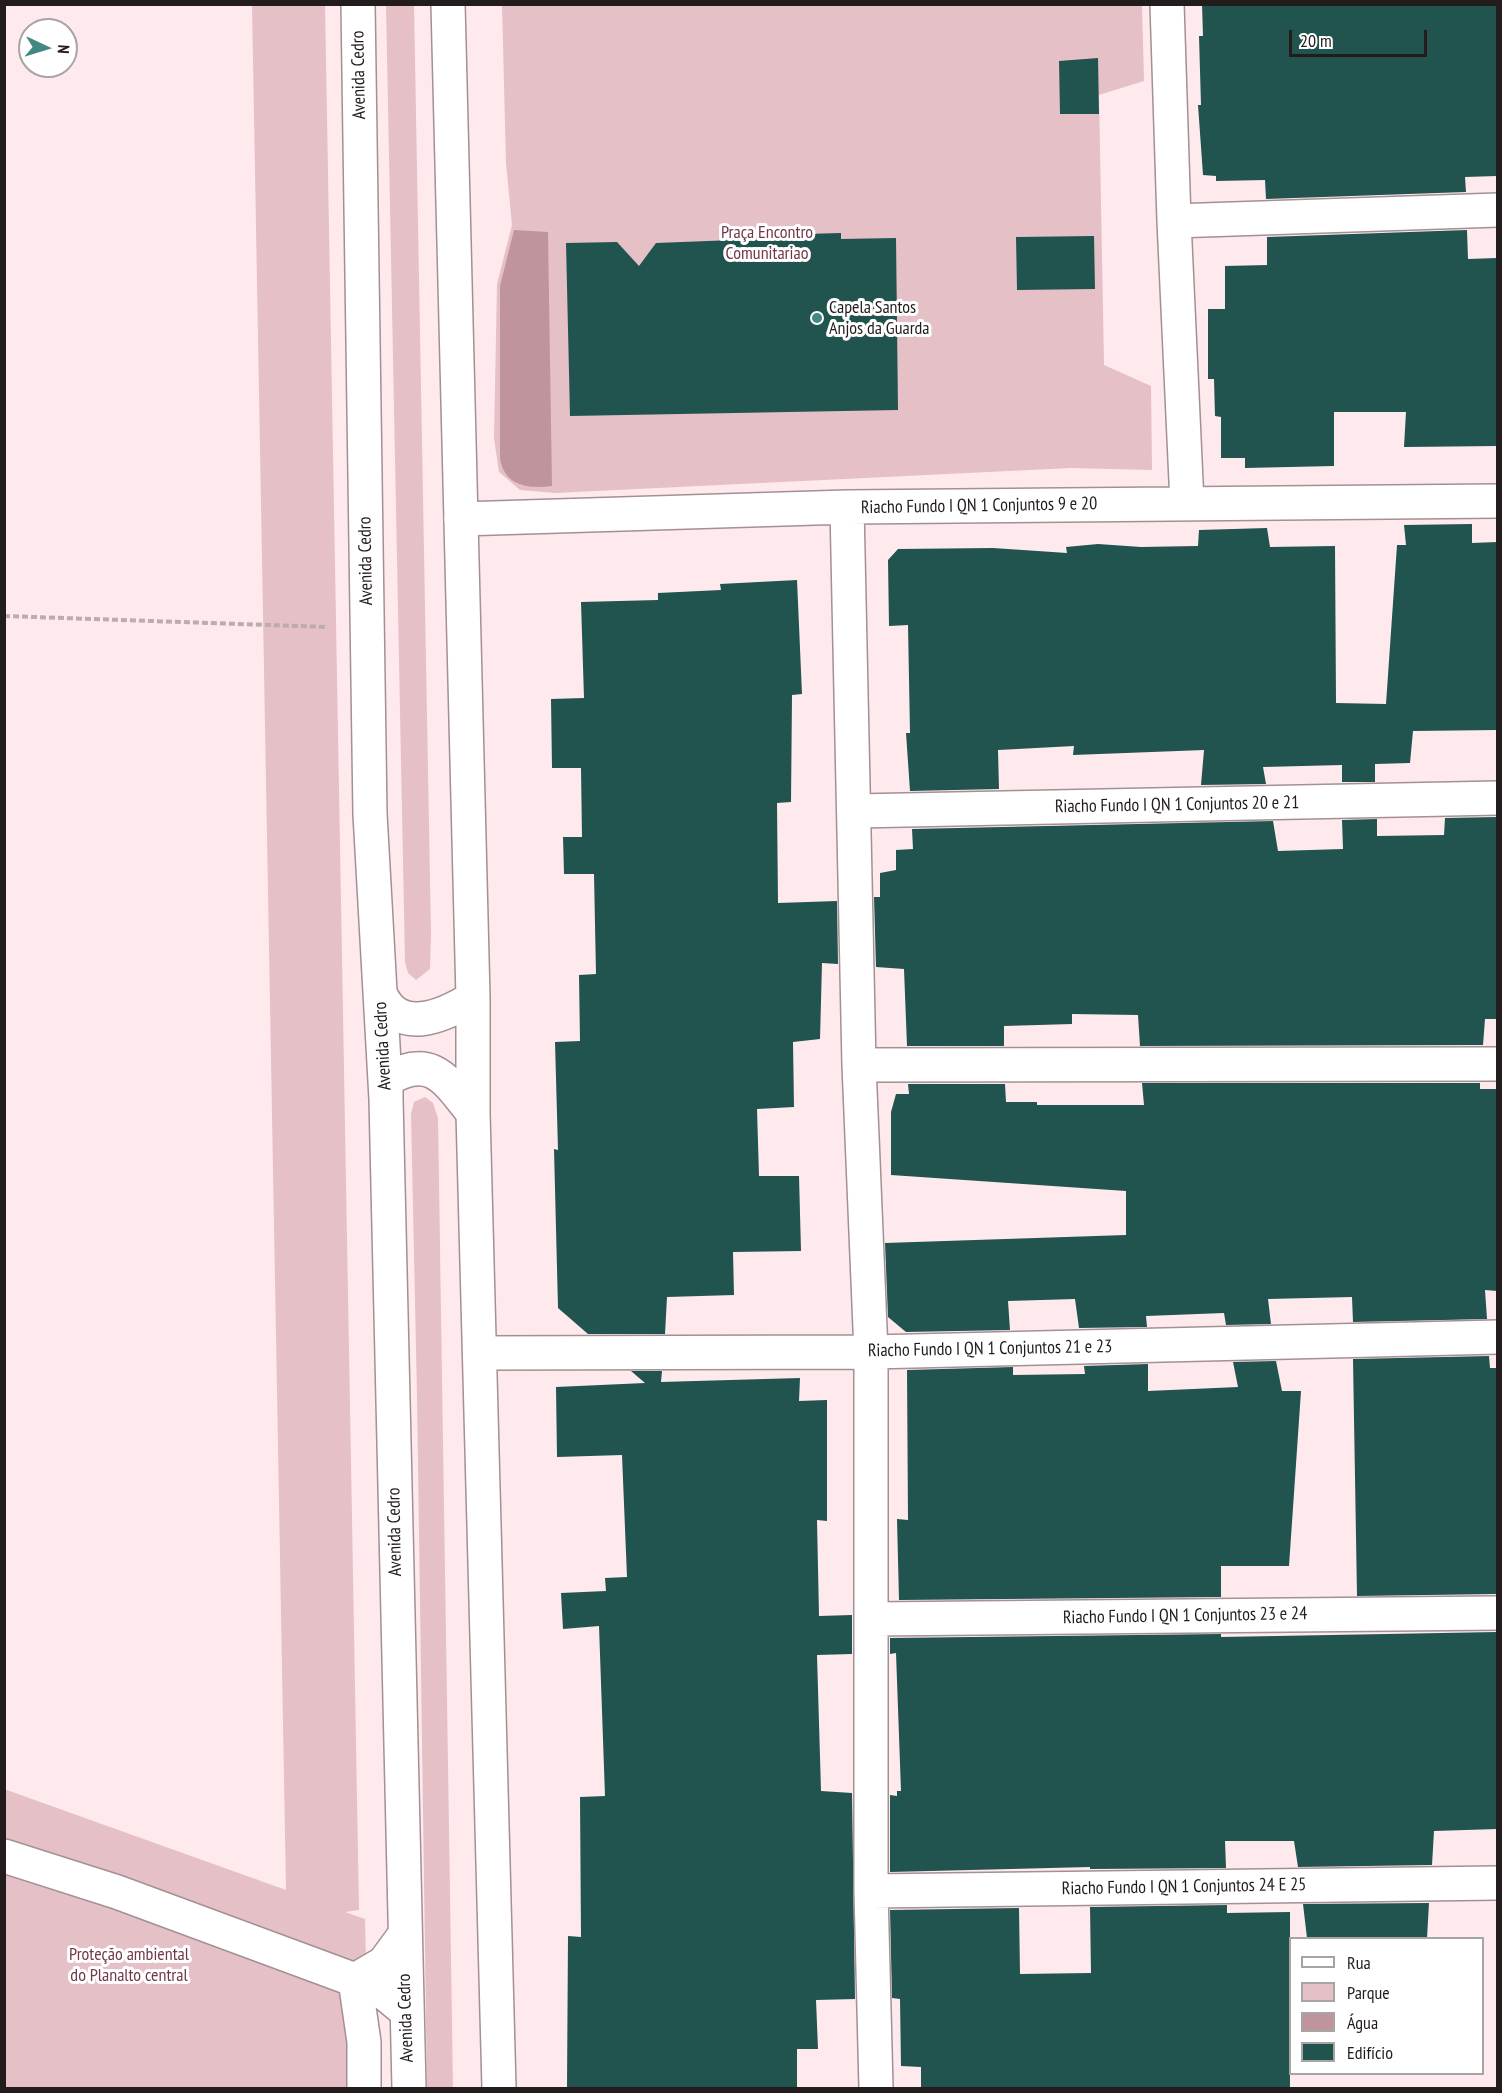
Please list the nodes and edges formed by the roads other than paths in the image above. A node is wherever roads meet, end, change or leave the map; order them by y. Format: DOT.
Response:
graph roads {
  1 [pos="358,4"];
  2 [pos="448,4"];
  3 [pos="1167,4"];
  4 [pos="1497,210"];
  5 [pos="1174,220"];
  6 [pos="1497,501"];
  7 [pos="1187,503"];
  8 [pos="847,507"];
  9 [pos="460,519"];
  10 [pos="1497,798"];
  11 [pos="856,812"];
  12 [pos="380,993"];
  13 [pos="473,998"];
  14 [pos="1497,1064"];
  15 [pos="859,1065"];
  16 [pos="386,1099"];
  17 [pos="473,1113"];
  18 [pos="1497,1337"];
  19 [pos="871,1352"];
  20 [pos="482,1353"];
  21 [pos="1497,1613"];
  22 [pos="873,1619"];
  23 [pos="4,1856"];
  24 [pos="1497,1883"];
  25 [pos="871,1891"];
  26 [pos="403,1937"];
  27 [pos="355,1980"];
  28 [pos="406,2012"];
  29 [pos="363,2088"];
  30 [pos="409,2088"];
  31 [pos="500,2088"];
  32 [pos="876,2088"];
  1 -- 12 [label="street, Avenida Cedro"];
  2 -- 9 [label="street"];
  3 -- 5 [label="street"];
  4 -- 5 [label="street"];
  5 -- 7 [label="street"];
  6 -- 7 [label="street, Riacho Fundo I QN 1 Conjuntos 9 e 20"];
  7 -- 8 [label="street, Riacho Fundo I QN 1 Conjuntos 9 e 20"];
  8 -- 9 [label="street, Riacho Fundo I QN 1 Conjuntos 9 e 20"];
  8 -- 11 [label="street"];
  9 -- 13 [label="street"];
  10 -- 11 [label="street, Riacho Fundo I QN 1 Conjuntos 20 e 21"];
  11 -- 15 [label="street"];
  12 -- 13 [label="street"];
  12 -- 16 [label="street, Avenida Cedro"];
  13 -- 17 [label="street"];
  14 -- 15 [label="street"];
  15 -- 19 [label="street"];
  16 -- 17 [label="street"];
  16 -- 26 [label="street, Avenida Cedro"];
  17 -- 20 [label="street"];
  18 -- 19 [label="street, Riacho Fundo I QN 1 Conjuntos 21 e 23"];
  19 -- 20 [label="street, Riacho Fundo I QN 1 Conjuntos 21 e 23"];
  19 -- 22 [label="street"];
  20 -- 31 [label="street"];
  21 -- 22 [label="street, Riacho Fundo I QN 1 Conjuntos 23 e 24"];
  22 -- 25 [label="street"];
  23 -- 27 [label="street"];
  24 -- 25 [label="street, Riacho Fundo I QN 1 Conjuntos 24 E 25"];
  25 -- 32 [label="street"];
  26 -- 27 [label="street"];
  26 -- 28 [label="street, Avenida Cedro"];
  27 -- 28 [label="street"];
  27 -- 29 [label="street"];
  28 -- 30 [label="street, Avenida Cedro"];
}
